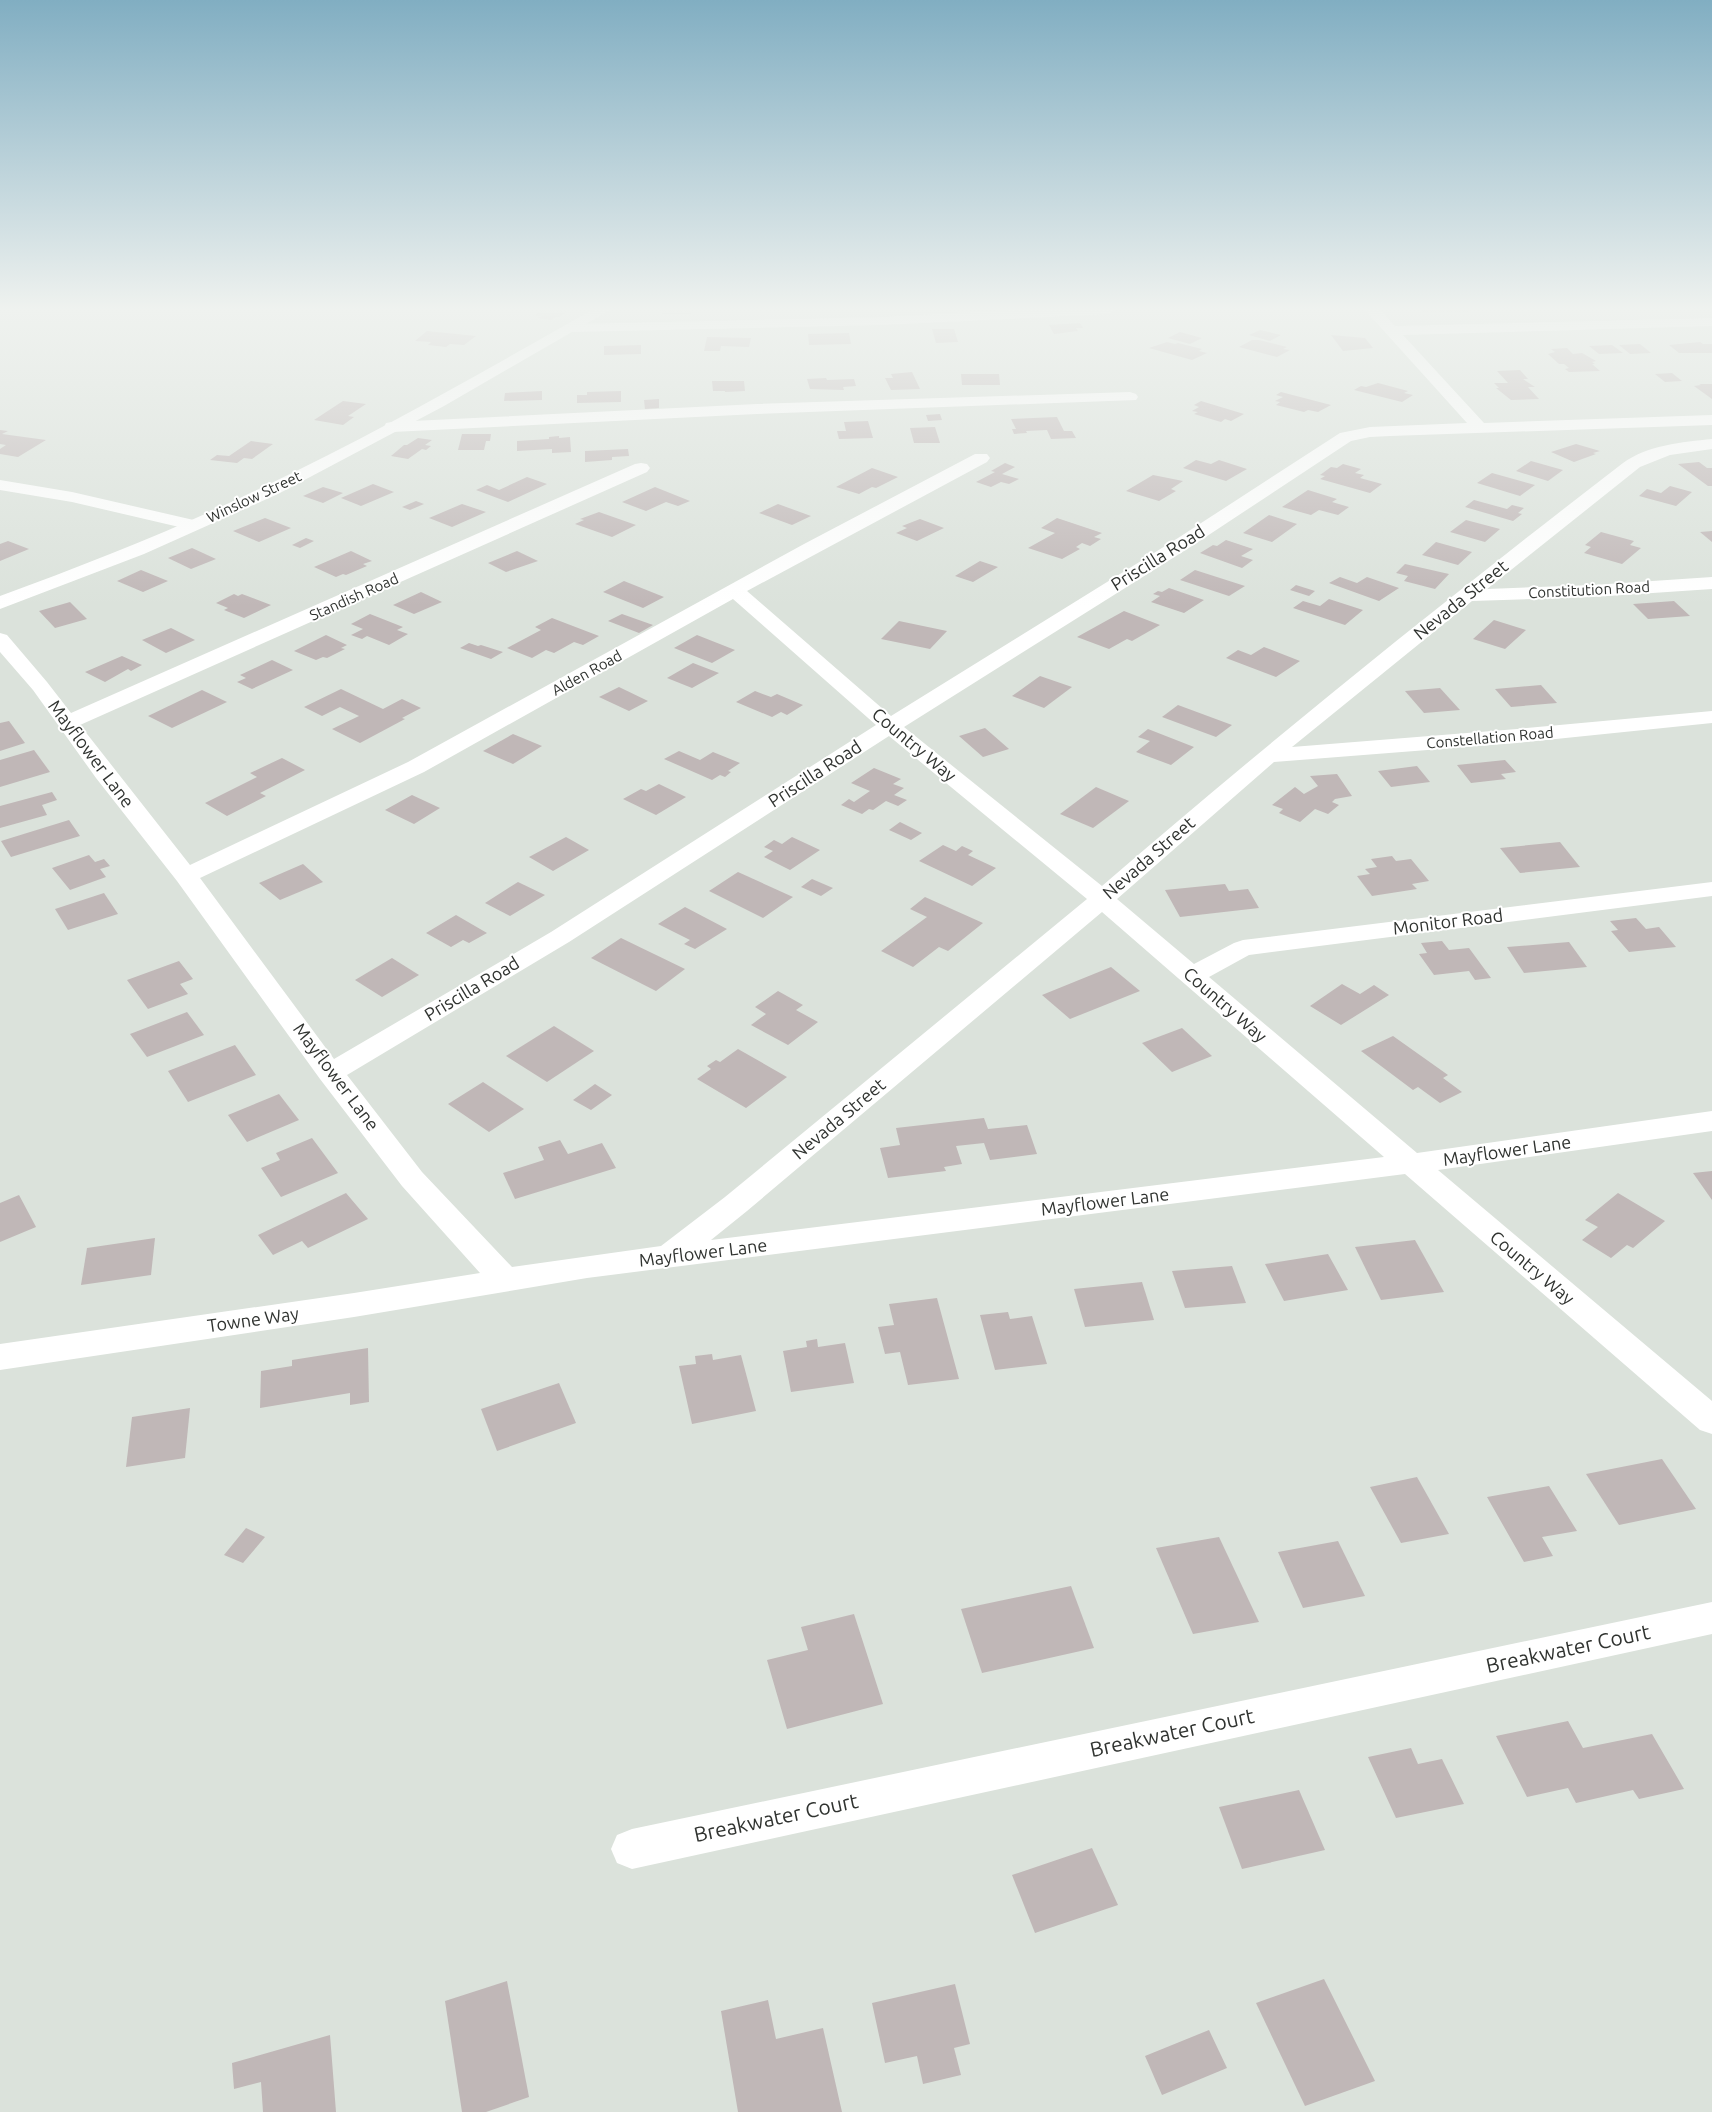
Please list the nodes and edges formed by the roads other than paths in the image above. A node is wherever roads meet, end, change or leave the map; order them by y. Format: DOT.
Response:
graph roads {
  1 [pos="426,409"];
  2 [pos="771,409"];
  3 [pos="1462,409"];
  4 [pos="1712,420"];
  5 [pos="392,427"];
  6 [pos="1479,427"];
  7 [pos="1712,444"];
  8 [pos="981,458"];
  9 [pos="641,468"];
  10 [pos="0,485"];
  11 [pos="192,525"];
  12 [pos="1712,583"];
  13 [pos="735,591"];
  14 [pos="1467,595"];
  15 [pos="0,603"];
  16 [pos="0,639"];
  17 [pos="1712,717"];
  18 [pos="67,723"];
  19 [pos="890,726"];
  20 [pos="1268,756"];
  21 [pos="186,876"];
  22 [pos="1712,889"];
  23 [pos="1102,899"];
  24 [pos="1191,976"];
  25 [pos="330,1073"];
  26 [pos="1712,1121"];
  27 [pos="1410,1164"];
  28 [pos="669,1257"];
  29 [pos="505,1280"];
  30 [pos="0,1357"];
  31 [pos="1712,1421"];
  32 [pos="1712,1618"];
  33 [pos="632,1849"];
  1 -- 5 [label="street, Winslow Street"];
  2 -- 5 [label="street"];
  3 -- 6 [label="street"];
  4 -- 6 [label="street, Priscilla Road"];
  5 -- 11 [label="street, Winslow Street"];
  6 -- 19 [label="street, Priscilla Road"];
  7 -- 14 [label="street, Nevada Street"];
  8 -- 13 [label="street, Alden Road"];
  9 -- 18 [label="street, Standish Road"];
  10 -- 11 [label="street"];
  11 -- 15 [label="street, Winslow Street"];
  12 -- 14 [label="street, Constitution Road"];
  13 -- 19 [label="street, Country Way"];
  13 -- 21 [label="street, Alden Road"];
  14 -- 20 [label="street, Nevada Street"];
  16 -- 18 [label="street, Mayflower Lane"];
  17 -- 20 [label="street, Constellation Road"];
  18 -- 21 [label="street, Mayflower Lane"];
  19 -- 23 [label="street, Country Way"];
  19 -- 25 [label="street, Priscilla Road"];
  20 -- 23 [label="street, Nevada Street"];
  21 -- 25 [label="street, Mayflower Lane"];
  22 -- 24 [label="street, Monitor Road"];
  23 -- 24 [label="street, Country Way"];
  23 -- 28 [label="street, Nevada Street"];
  24 -- 27 [label="street, Country Way"];
  25 -- 29 [label="street, Mayflower Lane"];
  26 -- 27 [label="street, Mayflower Lane"];
  27 -- 28 [label="street, Mayflower Lane"];
  27 -- 31 [label="street, Country Way"];
  28 -- 29 [label="street, Mayflower Lane"];
  29 -- 30 [label="street, Towne Way"];
  32 -- 33 [label="street, Breakwater Court"];
}
